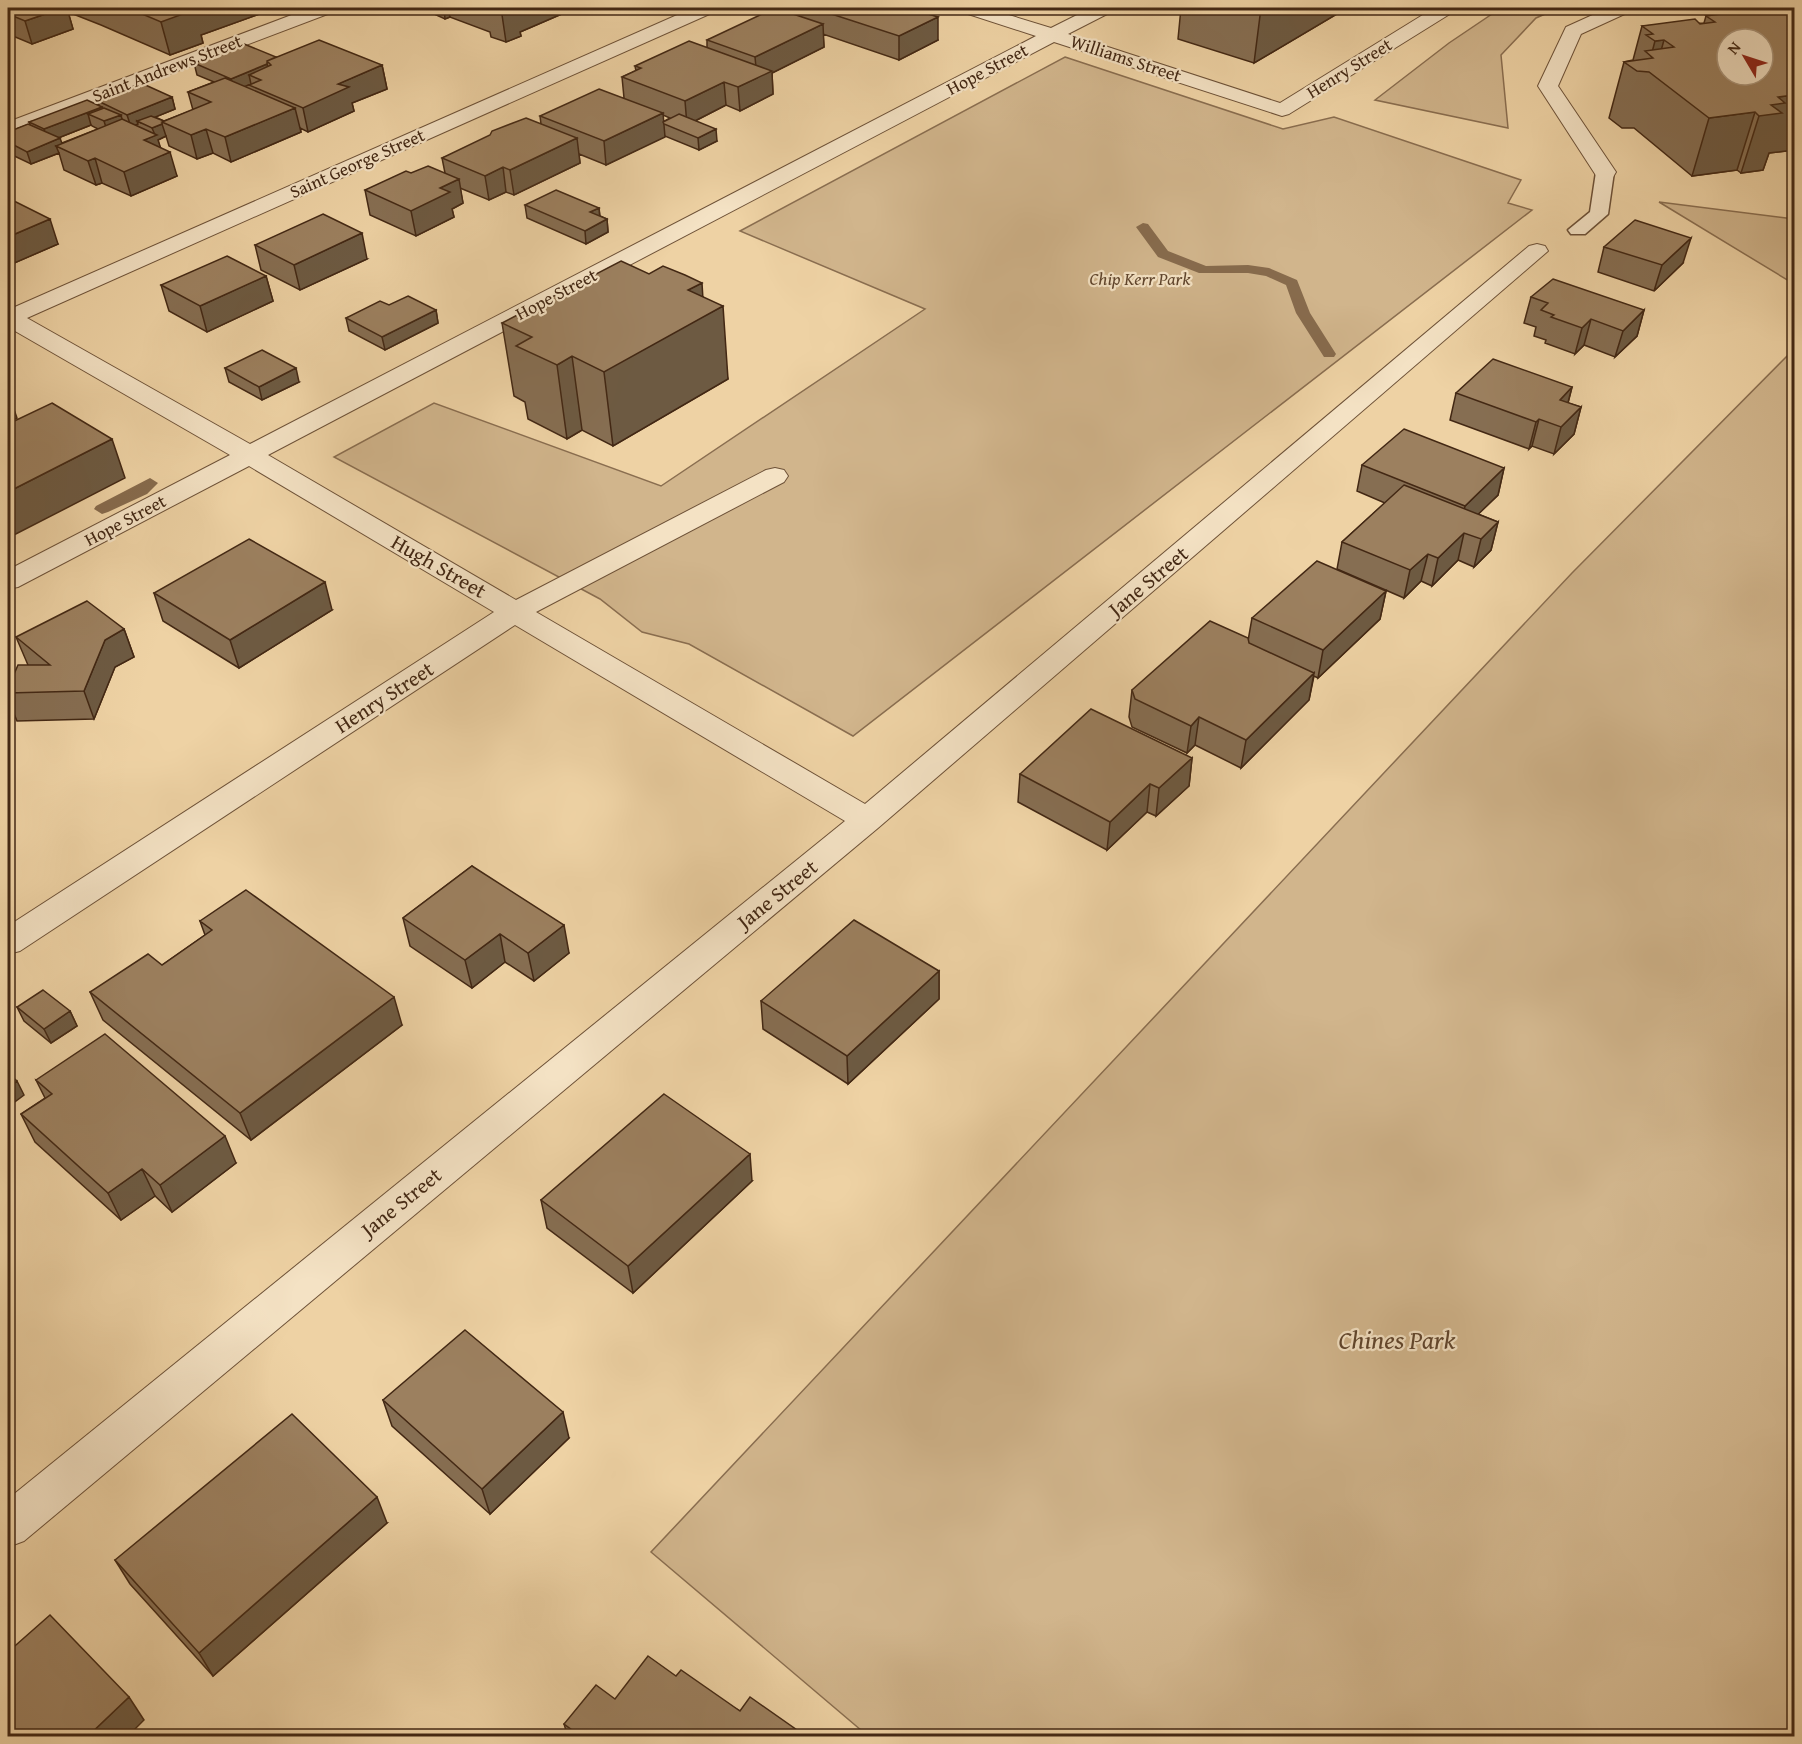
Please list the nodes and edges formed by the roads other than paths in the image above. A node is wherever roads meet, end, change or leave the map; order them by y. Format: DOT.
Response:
graph roads {
  1 [pos="326,8"];
  2 [pos="707,8"];
  3 [pos="969,8"];
  4 [pos="1104,8"];
  5 [pos="1446,8"];
  6 [pos="1622,8"];
  7 [pos="1053,35"];
  8 [pos="1282,110"];
  9 [pos="8,129"];
  10 [pos="1605,172"];
  11 [pos="1578,230"];
  12 [pos="1537,251"];
  13 [pos="8,318"];
  14 [pos="249,455"];
  15 [pos="775,476"];
  16 [pos="8,581"];
  17 [pos="516,611"];
  18 [pos="867,820"];
  19 [pos="8,942"];
  20 [pos="8,1526"];
  1 -- 9 [label="street, Saint Andrews Street"];
  2 -- 13 [label="street, Saint George Street"];
  3 -- 7 [label="street, Williams Street"];
  4 -- 7 [label="street, Hope Street"];
  5 -- 8 [label="street, Henry Street"];
  6 -- 10 [label="street"];
  7 -- 8 [label="street, Williams Street"];
  7 -- 14 [label="street, Hope Street"];
  10 -- 11 [label="lane"];
  12 -- 18 [label="street, Jane Street"];
  13 -- 14 [label="street, Hugh Street"];
  14 -- 16 [label="street, Hope Street"];
  14 -- 17 [label="street, Hugh Street"];
  15 -- 17 [label="street, Henry Street"];
  17 -- 18 [label="street, Hugh Street"];
  17 -- 19 [label="street, Henry Street"];
  18 -- 20 [label="street, Jane Street"];
}
